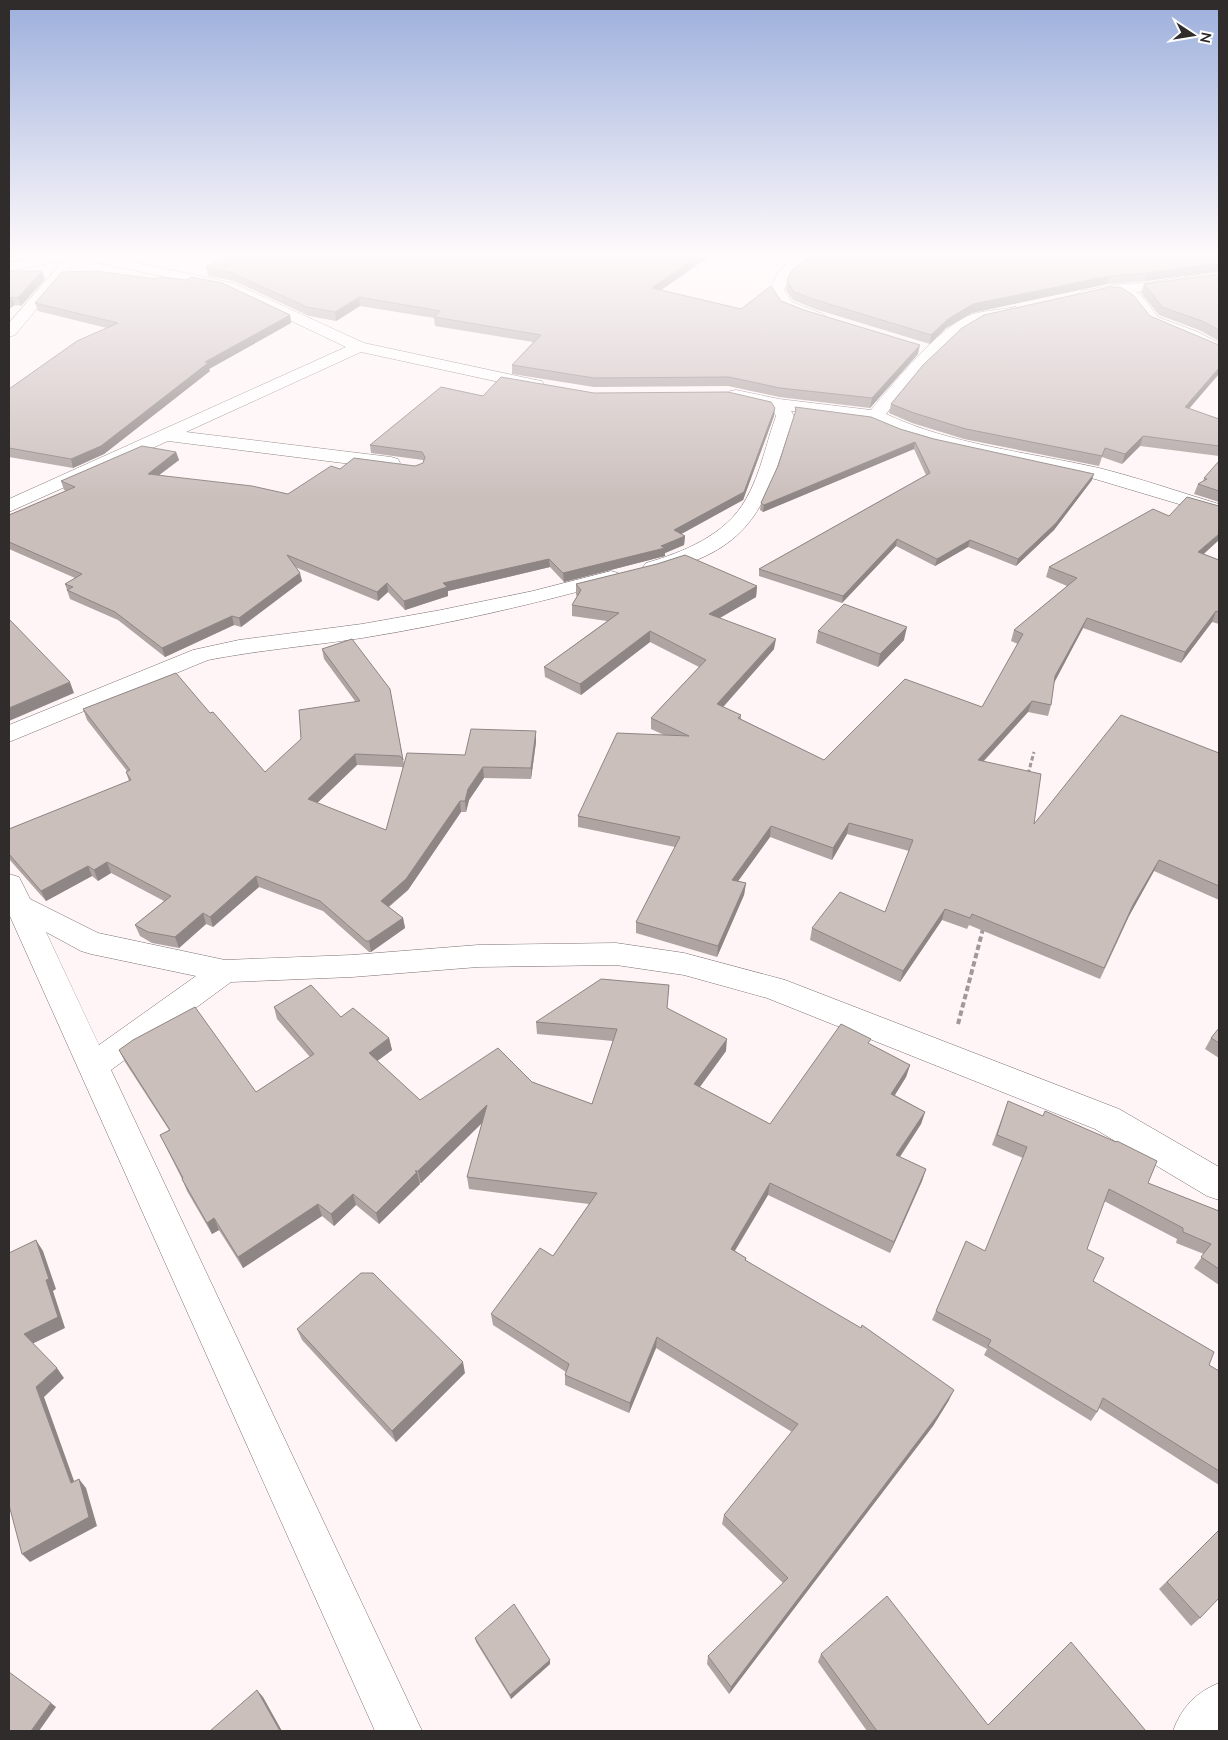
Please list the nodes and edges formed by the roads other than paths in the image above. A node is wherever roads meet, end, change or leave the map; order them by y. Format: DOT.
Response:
graph roads {
  1 [pos="338,337"];
  2 [pos="949,337"];
  3 [pos="1196,337"];
  4 [pos="916,346"];
  5 [pos="359,347"];
  6 [pos="1219,349"];
  7 [pos="934,352"];
  8 [pos="551,388"];
  9 [pos="719,393"];
  10 [pos="779,404"];
  11 [pos="875,416"];
  12 [pos="165,435"];
  13 [pos="405,465"];
  14 [pos="9,506"];
  15 [pos="1219,510"];
  16 [pos="9,734"];
  17 [pos="14,895"];
  18 [pos="225,971"];
  19 [pos="93,1066"];
  20 [pos="1219,1185"];
  21 [pos="1219,1706"];
  22 [pos="399,1731"];
  23 [pos="1196,1731"];
  1 -- 5 [label="street"];
  2 -- 7 [label="street"];
  3 -- 6 [label="street"];
  4 -- 7 [label="street"];
  5 -- 8 [label="street"];
  5 -- 12 [label="street"];
  7 -- 11 [label="street"];
  9 -- 10 [label="street"];
  10 -- 11 [label="street"];
  10 -- 16 [label="street"];
  11 -- 15 [label="street"];
  12 -- 13 [label="street"];
  12 -- 14 [label="street"];
  17 -- 18 [label="street"];
  17 -- 19 [label="street"];
  18 -- 19 [label="street"];
  18 -- 20 [label="street"];
  19 -- 22 [label="street"];
  21 -- 23 [label="street"];
}
